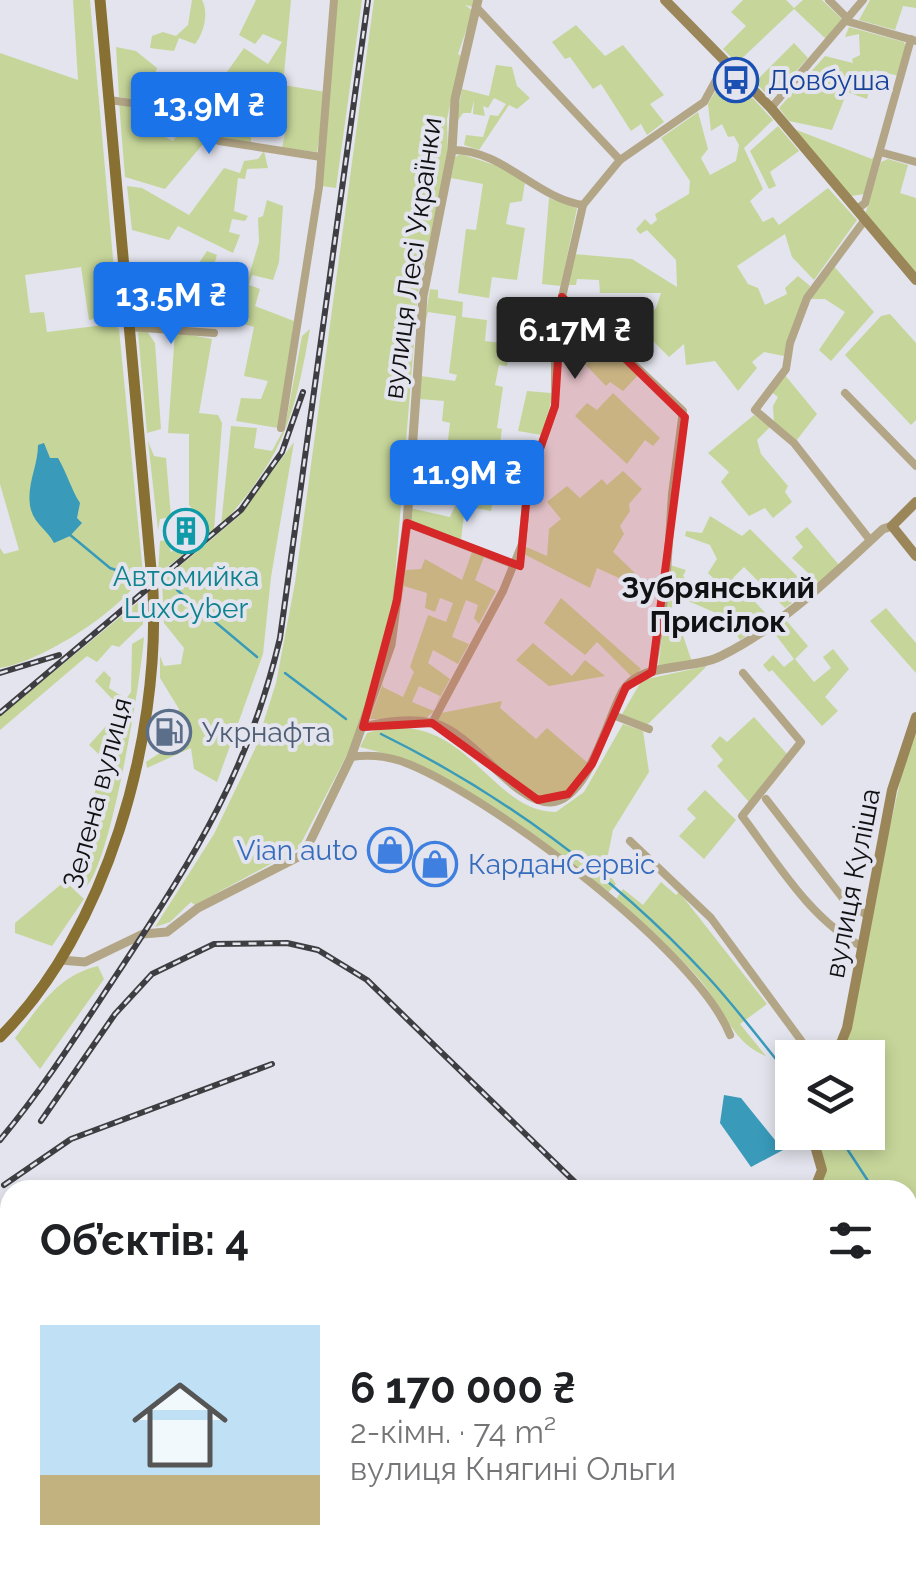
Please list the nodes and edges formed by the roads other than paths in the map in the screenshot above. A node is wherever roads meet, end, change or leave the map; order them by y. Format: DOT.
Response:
graph roads {
  1 [pos="100,0"];
  2 [pos="334,0"];
  3 [pos="666,0"];
  4 [pos="829,0"];
  5 [pos="863,0"];
  6 [pos="478,4"];
  7 [pos="847,20"];
  8 [pos="913,40"];
  9 [pos="726,62"];
  10 [pos="109,100"];
  11 [pos="771,108"];
  12 [pos="452,150"];
  13 [pos="880,152"];
  14 [pos="320,157"];
  15 [pos="620,160"];
  16 [pos="916,162"];
  17 [pos="583,205"];
  18 [pos="856,210"];
  19 [pos="864,221"];
  20 [pos="916,280"];
  21 [pos="562,296"];
  22 [pos="129,327"];
  23 [pos="214,333"];
  24 [pos="845,393"];
  25 [pos="281,428"];
  26 [pos="916,466"];
  27 [pos="916,502"];
  28 [pos="406,523"];
  29 [pos="892,526"];
  30 [pos="870,540"];
  31 [pos="916,556"];
  32 [pos="514,564"];
  33 [pos="652,672"];
  34 [pos="743,673"];
  35 [pos="613,715"];
  36 [pos="916,717"];
  37 [pos="432,723"];
  38 [pos="364,727"];
  39 [pos="650,729"];
  40 [pos="351,757"];
  41 [pos="766,798"];
  42 [pos="630,840"];
  43 [pos="868,916"];
  44 [pos="863,946"];
  45 [pos="60,960"];
  46 [pos="2,1030"];
  47 [pos="730,1035"];
  48 [pos="801,1040"];
  49 [pos="843,1040"];
  50 [pos="816,1150"];
  51 [pos="818,1180"];
  1 -- 10 [label="main road, Зелена вулиця"];
  2 -- 14 [label="street"];
  3 -- 9 [label="main road"];
  4 -- 7 [label="street"];
  5 -- 7 [label="street"];
  6 -- 12 [label="street, вулиця Лесі Українки"];
  6 -- 15 [label="street"];
  7 -- 8 [label="street"];
  7 -- 11 [label="street"];
  8 -- 13 [label="street"];
  9 -- 11 [label="main road"];
  9 -- 15 [label="street"];
  10 -- 14 [label="street"];
  10 -- 22 [label="main road, Зелена вулиця"];
  11 -- 18 [label="main road"];
  12 -- 17 [label="street"];
  12 -- 28 [label="street, вулиця Лесі Українки"];
  13 -- 16 [label="street"];
  13 -- 18 [label="street"];
  14 -- 25 [label="street"];
  15 -- 17 [label="street"];
  17 -- 21 [label="street"];
  18 -- 19 [label="main road"];
  19 -- 20 [label="main road"];
  19 -- 30 [label="street"];
  21 -- 32 [label="street"];
  21 -- 33 [label="street"];
  22 -- 23 [label="street"];
  22 -- 45 [label="main road, Зелена вулиця"];
  24 -- 26 [label="street"];
  27 -- 29 [label="main road"];
  28 -- 32 [label="street"];
  28 -- 38 [label="street, вулиця Лесі Українки"];
  29 -- 30 [label="street"];
  29 -- 31 [label="main road"];
  30 -- 33 [label="street"];
  32 -- 37 [label="street"];
  33 -- 35 [label="street"];
  34 -- 44 [label="street"];
  35 -- 37 [label="street"];
  35 -- 39 [label="street"];
  36 -- 43 [label="main road, вулиця Куліша"];
  37 -- 38 [label="street"];
  38 -- 40 [label="street, вулиця Лесі Українки"];
  40 -- 45 [label="street, вулиця Лесі Українки"];
  40 -- 47 [label="street"];
  41 -- 43 [label="street"];
  42 -- 48 [label="street"];
  43 -- 44 [label="main road, вулиця Куліша"];
  44 -- 49 [label="main road, вулиця Куліша"];
  45 -- 46 [label="main road, Зелена вулиця"];
  50 -- 51 [label="main road"];
}
